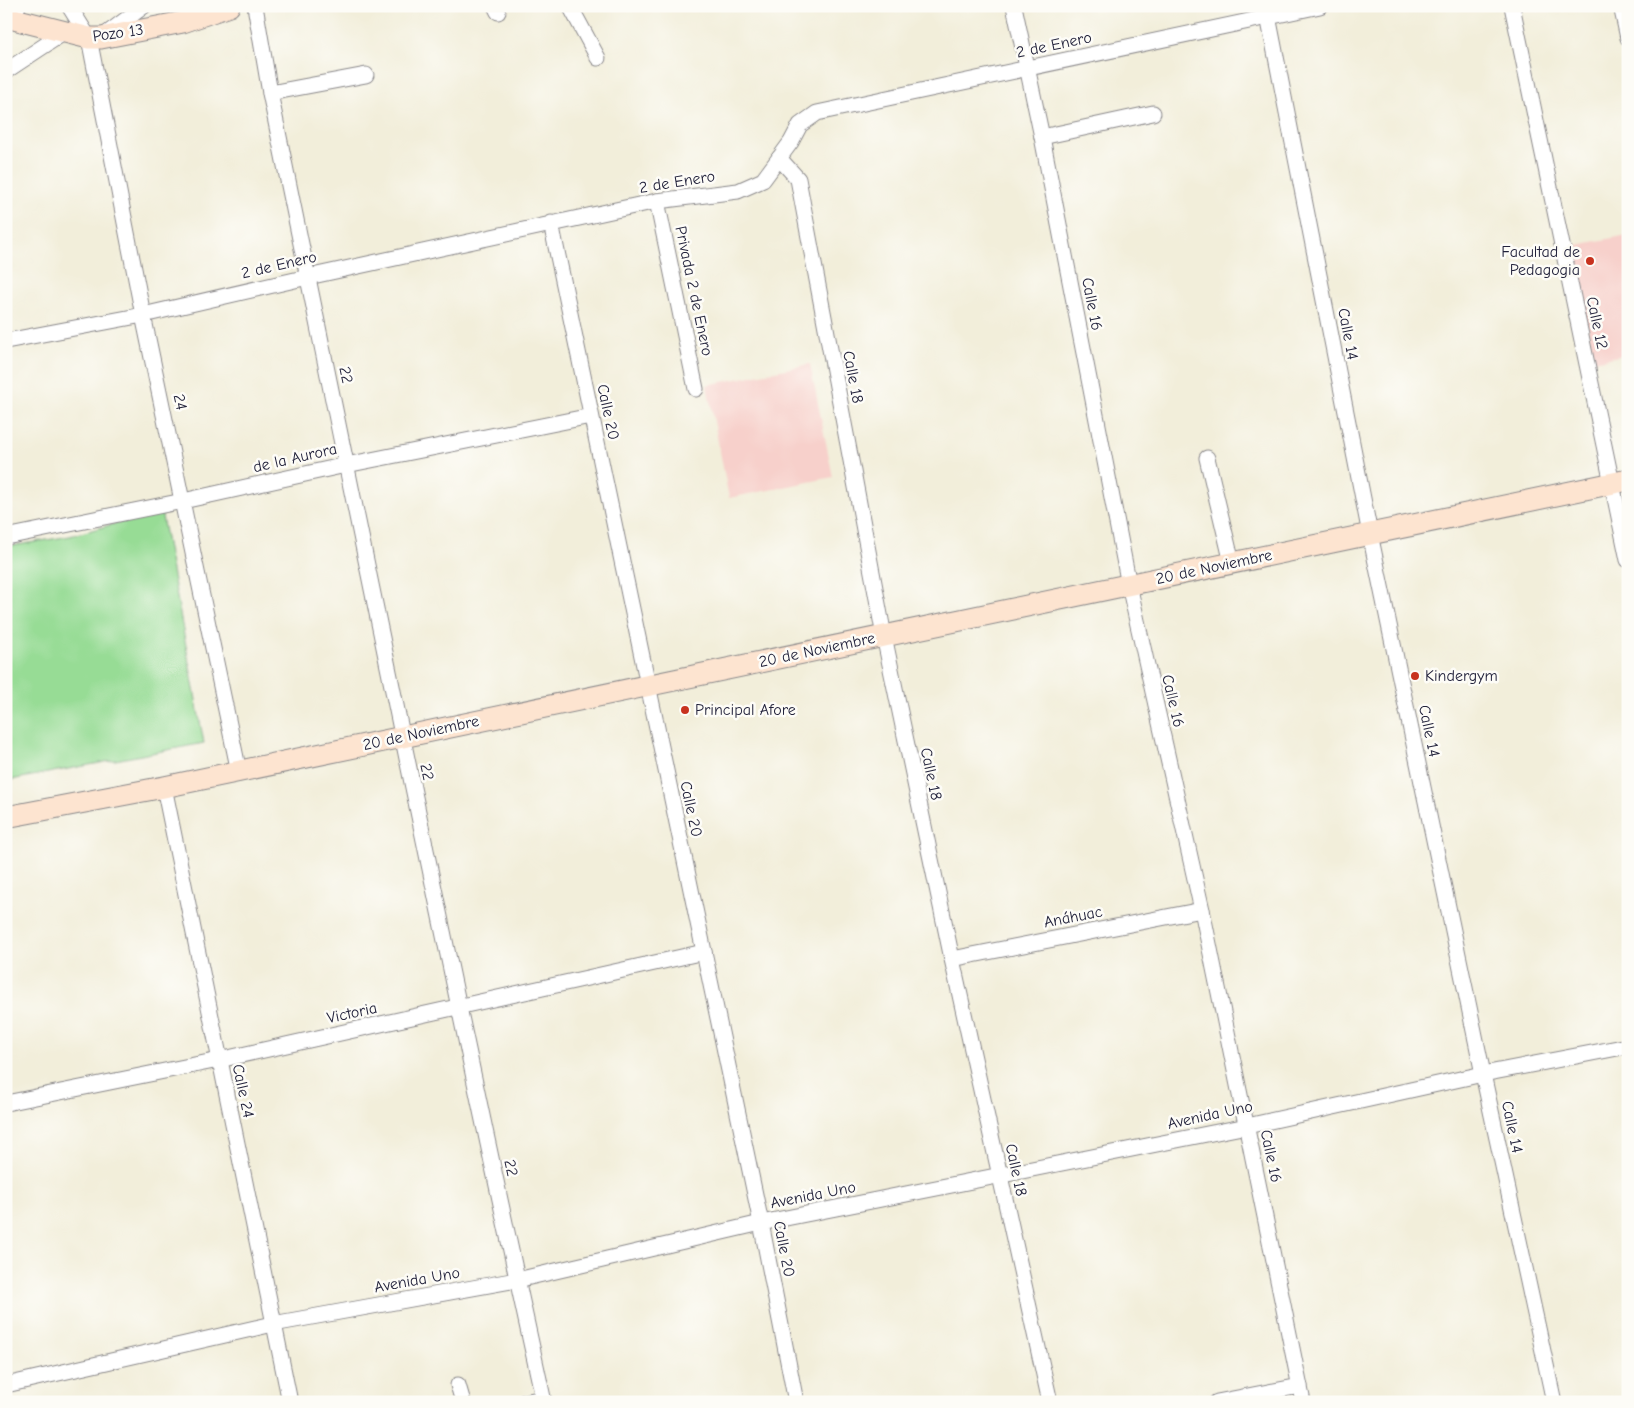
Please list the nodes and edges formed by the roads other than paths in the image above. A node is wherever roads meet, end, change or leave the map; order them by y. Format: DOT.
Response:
graph roads {
  1 [pos="18,6"];
  2 [pos="69,6"];
  3 [pos="144,6"];
  4 [pos="229,6"];
  5 [pos="255,6"];
  6 [pos="570,6"];
  7 [pos="1014,6"];
  8 [pos="1320,6"];
  9 [pos="1512,6"];
  10 [pos="1621,6"];
  11 [pos="1267,12"];
  12 [pos="6,15"];
  13 [pos="65,32"];
  14 [pos="95,38"];
  15 [pos="1628,38"];
  16 [pos="598,58"];
  17 [pos="1027,69"];
  18 [pos="6,71"];
  19 [pos="366,75"];
  20 [pos="270,93"];
  21 [pos="1153,113"];
  22 [pos="1042,137"];
  23 [pos="779,158"];
  24 [pos="657,201"];
  25 [pos="551,223"];
  26 [pos="308,276"];
  27 [pos="143,315"];
  28 [pos="6,341"];
  29 [pos="696,389"];
  30 [pos="591,416"];
  31 [pos="1206,458"];
  32 [pos="346,464"];
  33 [pos="1620,481"];
  34 [pos="183,501"];
  35 [pos="1370,534"];
  36 [pos="6,537"];
  37 [pos="1628,560"];
  38 [pos="1232,563"];
  39 [pos="1129,584"];
  40 [pos="884,636"];
  41 [pos="647,686"];
  42 [pos="402,737"];
  43 [pos="239,772"];
  44 [pos="164,787"];
  45 [pos="6,817"];
  46 [pos="1202,910"];
  47 [pos="704,952"];
  48 [pos="952,959"];
  49 [pos="458,1008"];
  50 [pos="1628,1046"];
  51 [pos="219,1060"];
  52 [pos="1483,1074"];
  53 [pos="6,1103"];
  54 [pos="1247,1126"];
  55 [pos="999,1176"];
  56 [pos="761,1223"];
  57 [pos="517,1280"];
  58 [pos="273,1324"];
  59 [pos="6,1385"];
  60 [pos="458,1385"];
  61 [pos="1300,1386"];
  62 [pos="544,1400"];
  63 [pos="290,1402"];
  64 [pos="462,1402"];
  65 [pos="524,1402"];
  66 [pos="796,1402"];
  67 [pos="1050,1402"];
  68 [pos="1217,1402"];
  69 [pos="1303,1402"];
  70 [pos="1554,1402"];
  1 -- 12 [label="street"];
  2 -- 14 [label="street"];
  3 -- 14 [label="street"];
  4 -- 14 [label="main road, Pozo 13"];
  5 -- 20 [label="street, 22"];
  6 -- 16 [label="street"];
  7 -- 17 [label="street, Calle 16"];
  8 -- 11 [label="street, 2 de Enero"];
  9 -- 33 [label="street, Calle 12"];
  10 -- 15 [label="street"];
  11 -- 17 [label="street, 2 de Enero"];
  11 -- 35 [label="street, Calle 14"];
  12 -- 13 [label="main road, Pozo 13"];
  13 -- 14 [label="main road, Pozo 13"];
  13 -- 18 [label="street"];
  14 -- 27 [label="street, 24"];
  17 -- 22 [label="street, Calle 16"];
  17 -- 23 [label="street, 2 de Enero"];
  19 -- 20 [label="street"];
  20 -- 26 [label="street, 22"];
  21 -- 22 [label="street"];
  22 -- 39 [label="street, Calle 16"];
  23 -- 24 [label="street, 2 de Enero"];
  23 -- 40 [label="street, Calle 18"];
  24 -- 25 [label="street, 2 de Enero"];
  24 -- 29 [label="street, Privada 2 de Enero"];
  25 -- 26 [label="street, 2 de Enero"];
  25 -- 30 [label="street, Calle 20"];
  26 -- 27 [label="street, 2 de Enero"];
  26 -- 32 [label="street, 22"];
  27 -- 28 [label="street, 2 de Enero"];
  27 -- 34 [label="street, 24"];
  30 -- 32 [label="street, de la Aurora"];
  30 -- 41 [label="street, Calle 20"];
  31 -- 38 [label="street"];
  32 -- 34 [label="street, de la Aurora"];
  32 -- 42 [label="street, 22"];
  33 -- 35 [label="main road, 20 de Noviembre"];
  33 -- 37 [label="street, Calle 12"];
  34 -- 36 [label="street, de la Aurora"];
  34 -- 43 [label="street, 24"];
  35 -- 38 [label="main road, 20 de Noviembre"];
  35 -- 52 [label="street, Calle 14"];
  38 -- 39 [label="main road, 20 de Noviembre"];
  39 -- 40 [label="main road, 20 de Noviembre"];
  39 -- 46 [label="street, Calle 16"];
  40 -- 41 [label="main road, 20 de Noviembre"];
  40 -- 48 [label="street, Calle 18"];
  41 -- 42 [label="main road, 20 de Noviembre"];
  41 -- 47 [label="street, Calle 20"];
  42 -- 43 [label="main road, 20 de Noviembre"];
  42 -- 49 [label="street, 22"];
  43 -- 44 [label="main road, 20 de Noviembre"];
  44 -- 45 [label="main road, 20 de Noviembre"];
  44 -- 51 [label="street, Calle 24"];
  46 -- 48 [label="street, Anáhuac"];
  46 -- 54 [label="street, Calle 16"];
  47 -- 49 [label="street, Victoria"];
  47 -- 56 [label="street, Calle 20"];
  48 -- 55 [label="street, Calle 18"];
  49 -- 51 [label="street, Victoria"];
  49 -- 57 [label="street, 22"];
  50 -- 52 [label="street, Avenida Uno"];
  51 -- 53 [label="street, Victoria"];
  51 -- 58 [label="street, Calle 24"];
  52 -- 54 [label="street, Avenida Uno"];
  52 -- 70 [label="street, Calle 14"];
  54 -- 55 [label="street, Avenida Uno"];
  54 -- 61 [label="street, Calle 16"];
  55 -- 56 [label="street, Avenida Uno"];
  55 -- 67 [label="street, Calle 18"];
  56 -- 57 [label="street, Avenida Uno"];
  56 -- 66 [label="street, Calle 20"];
  57 -- 58 [label="street, Avenida Uno"];
  57 -- 62 [label="street, 22"];
  58 -- 59 [label="street, Avenida Uno"];
  58 -- 63 [label="street, Calle 24"];
  60 -- 64 [label="street"];
  61 -- 68 [label="street"];
  61 -- 69 [label="street, Calle 16"];
  62 -- 65 [label="street, 22"];
}
